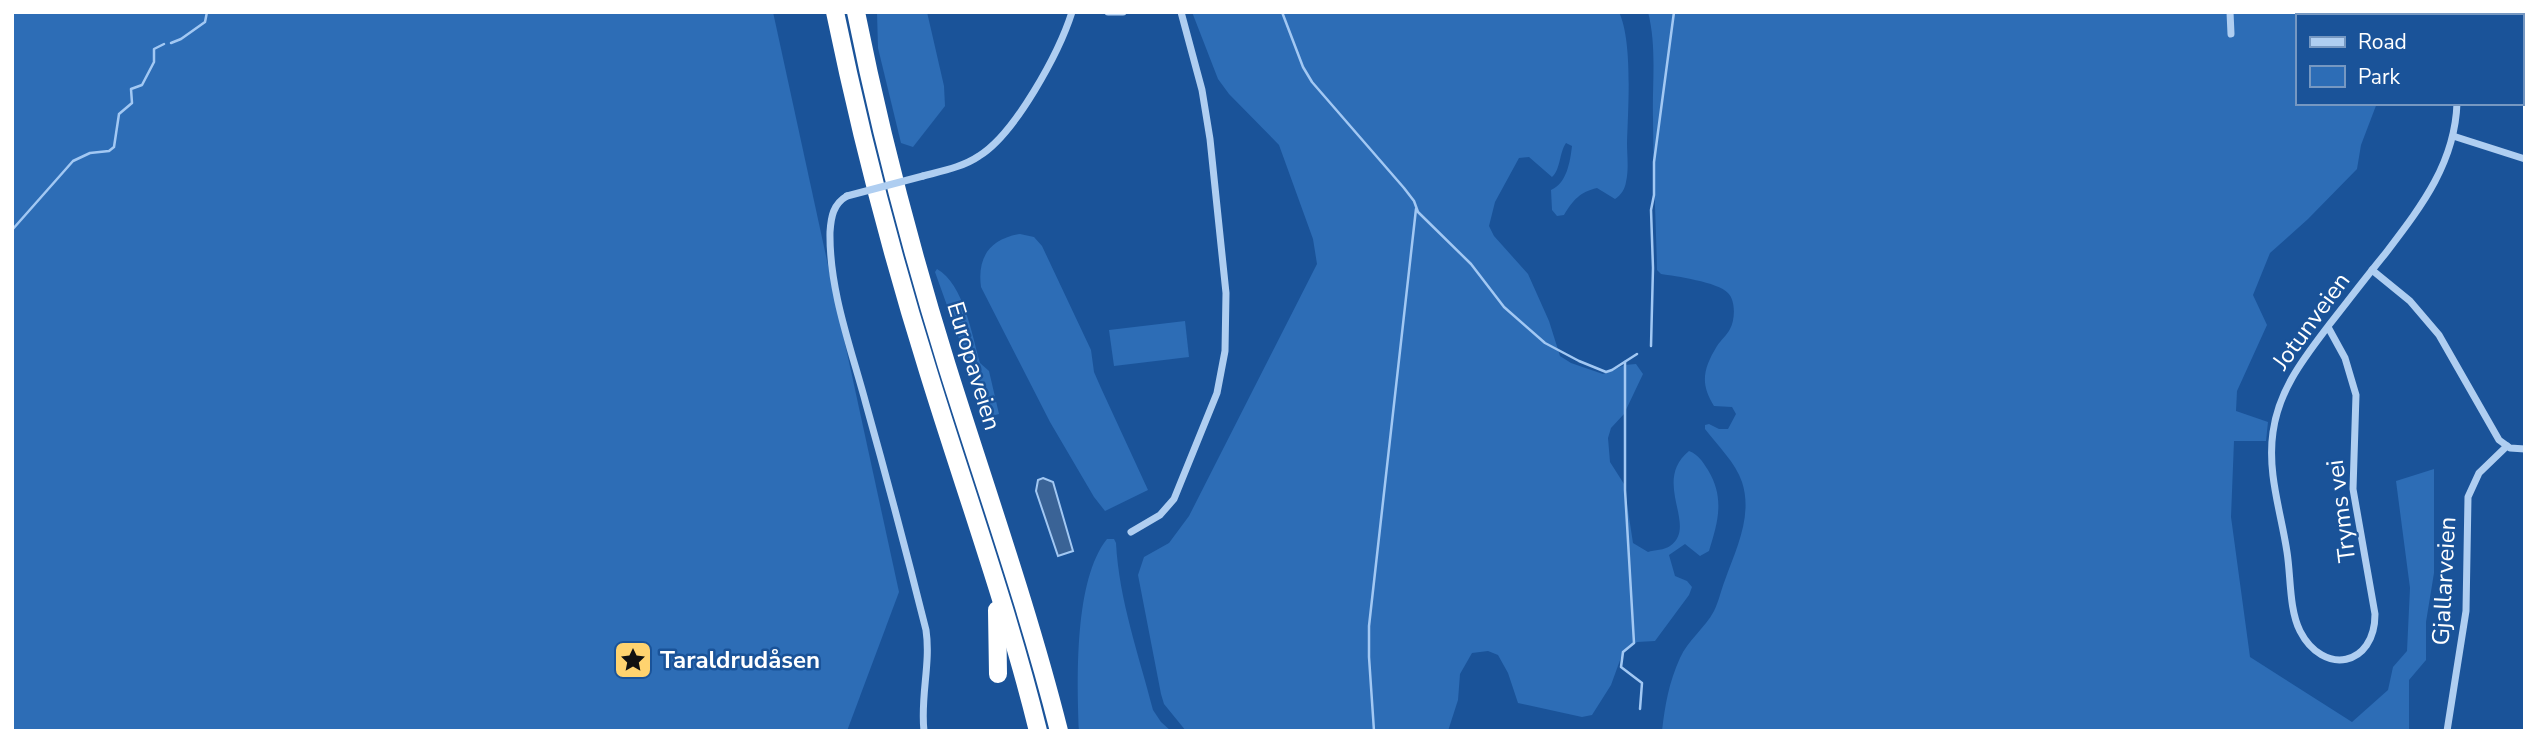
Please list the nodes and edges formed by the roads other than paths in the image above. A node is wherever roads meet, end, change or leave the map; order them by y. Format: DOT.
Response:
graph roads {
  1 [pos="835,12"];
  2 [pos="856,12"];
  3 [pos="1072,12"];
  4 [pos="1108,12"];
  5 [pos="1123,12"];
  6 [pos="1181,12"];
  7 [pos="2230,12"];
  8 [pos="2231,34"];
  9 [pos="2457,105"];
  10 [pos="2453,136"];
  11 [pos="2525,159"];
  12 [pos="2372,270"];
  13 [pos="2328,327"];
  14 [pos="2507,446"];
  15 [pos="2525,449"];
  16 [pos="1130,532"];
  17 [pos="994,578"];
  18 [pos="2325,656"];
  19 [pos="998,674"];
  20 [pos="924,731"];
  21 [pos="1038,731"];
  22 [pos="1059,731"];
  23 [pos="2447,731"];
  1 -- 17 [label="highway, Europaveien"];
  2 -- 22 [label="highway, Europaveien"];
  3 -- 20 [label="street, bridge"];
  4 -- 5 [label="street"];
  6 -- 16 [label="street"];
  7 -- 8 [label="street"];
  9 -- 10 [label="street, Jotunveien"];
  10 -- 11 [label="street"];
  10 -- 12 [label="street, Jotunveien"];
  12 -- 13 [label="street, Jotunveien"];
  12 -- 14 [label="street"];
  13 -- 18 [label="street, Jotunveien"];
  13 -- 18 [label="street, Tryms vei"];
  14 -- 15 [label="street"];
  14 -- 23 [label="street, Gjallarveien"];
  17 -- 19 [label="highway"];
  17 -- 21 [label="highway, Europaveien"];
}
